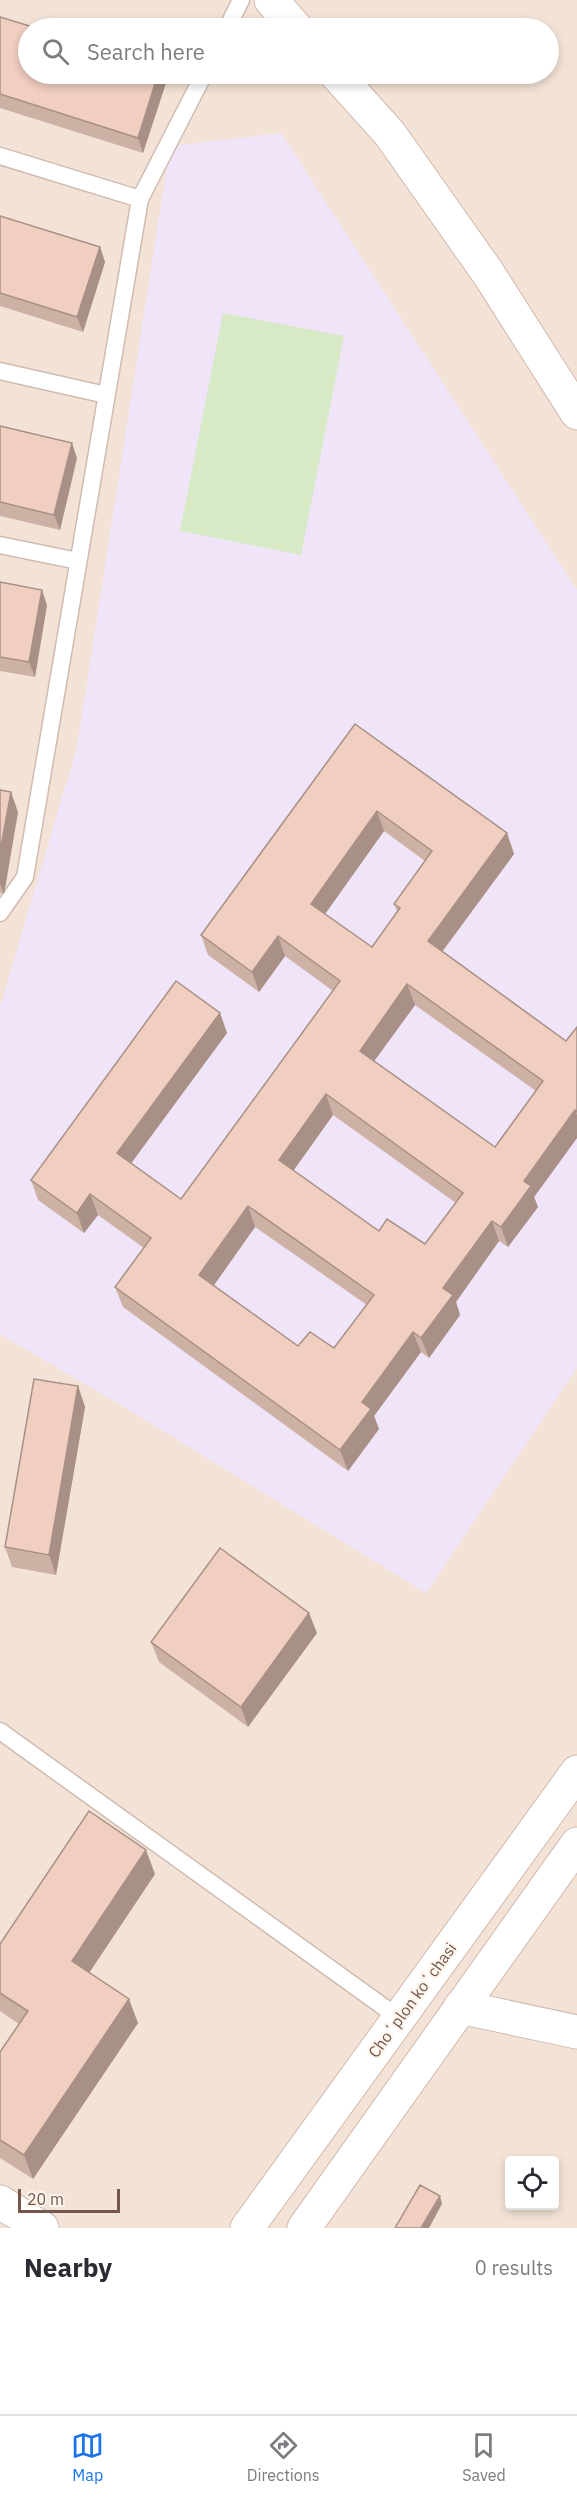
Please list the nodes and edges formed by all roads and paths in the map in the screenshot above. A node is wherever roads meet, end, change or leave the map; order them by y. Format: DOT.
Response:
graph roads {
  1 [pos="241,0"];
  2 [pos="271,0"];
  3 [pos="232,18"];
  4 [pos="287,18"];
  5 [pos="199,84"];
  6 [pos="345,84"];
  7 [pos="0,156"];
  8 [pos="140,199"];
  9 [pos="0,370"];
  10 [pos="106,395"];
  11 [pos="577,413"];
  12 [pos="0,545"];
  13 [pos="78,561"];
  14 [pos="0,913"];
  15 [pos="0,1731"];
  16 [pos="577,1772"];
  17 [pos="577,1844"];
  18 [pos="460,2007"];
  19 [pos="399,2018"];
  20 [pos="577,2032"];
  21 [pos="0,2202"];
  22 [pos="42,2228"];
  23 [pos="247,2228"];
  24 [pos="304,2228"];
  1 -- 3 [label="lane"];
  2 -- 4 [label="main road"];
  5 -- 8 [label="lane"];
  6 -- 11 [label="main road"];
  7 -- 8 [label="lane"];
  8 -- 10 [label="lane"];
  9 -- 10 [label="lane"];
  10 -- 13 [label="lane"];
  12 -- 13 [label="lane"];
  13 -- 14 [label="lane"];
  15 -- 19 [label="lane"];
  16 -- 19 [label="main road, Choʻplon koʻchasi"];
  17 -- 18 [label="main road"];
  18 -- 20 [label="main road"];
  18 -- 24 [label="main road"];
  19 -- 23 [label="main road, Choʻplon koʻchasi"];
  21 -- 22 [label="main road"];
}
